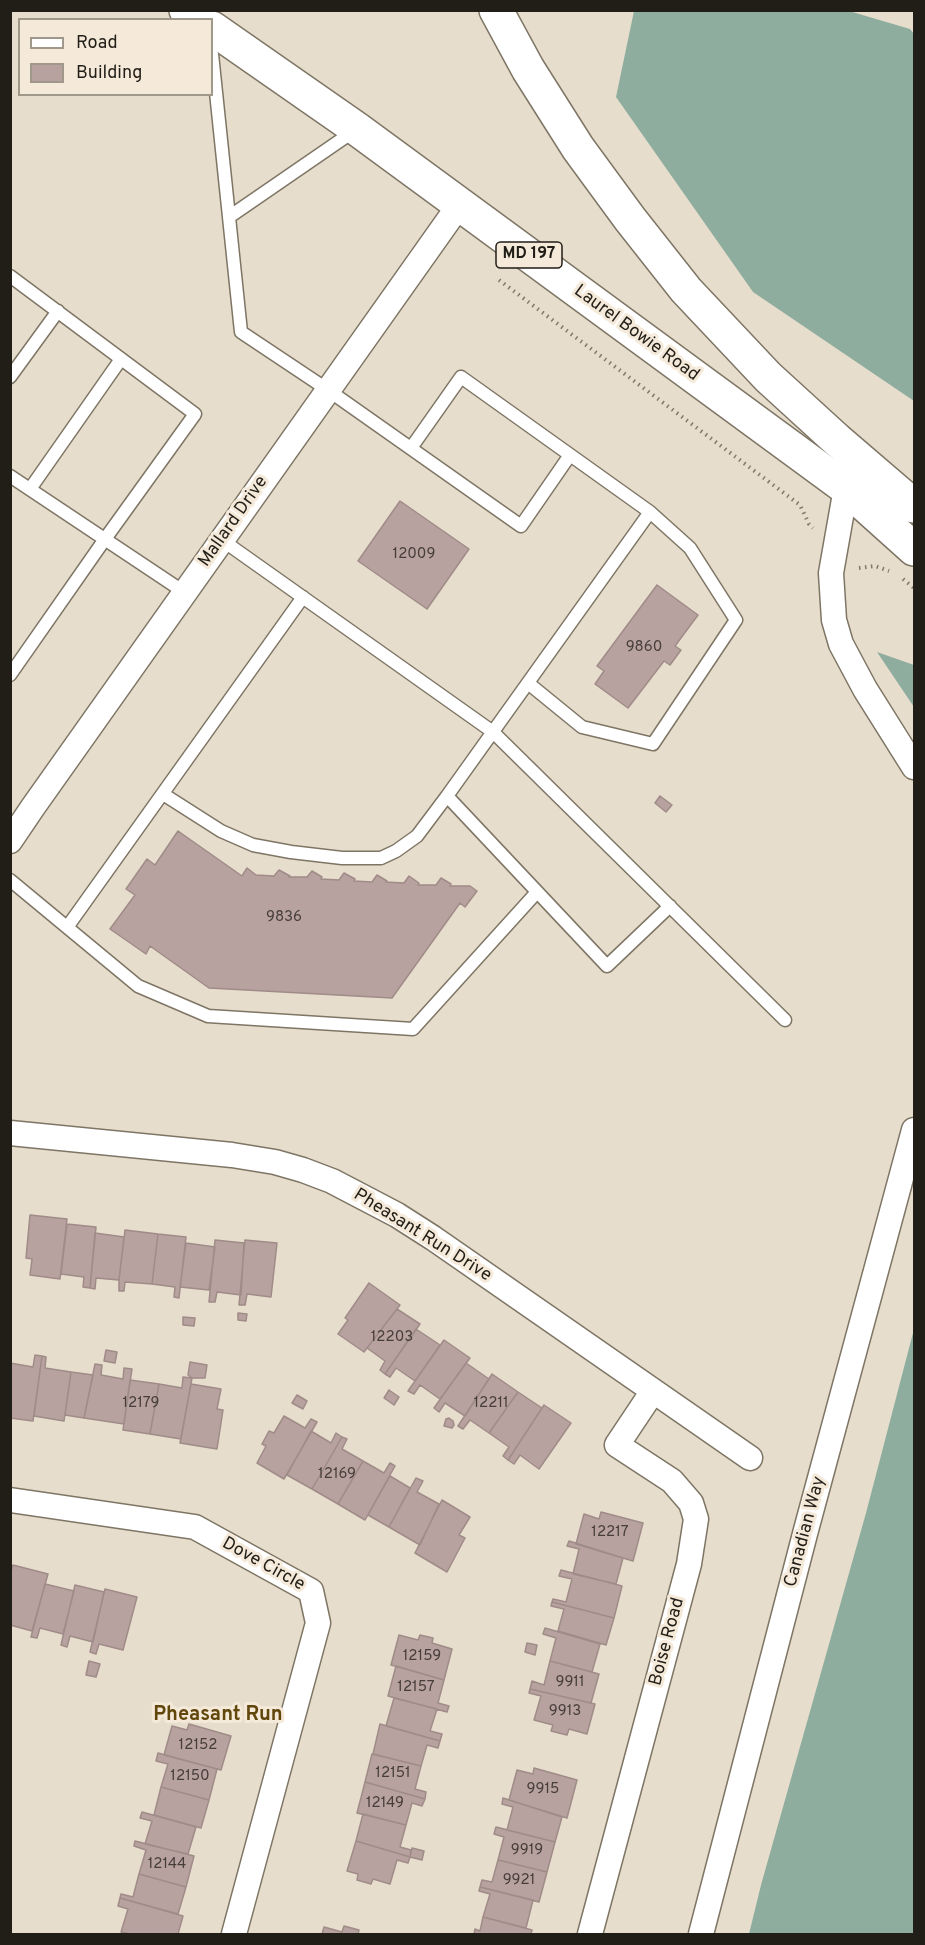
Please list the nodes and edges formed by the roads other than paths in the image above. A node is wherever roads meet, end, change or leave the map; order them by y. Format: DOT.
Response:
graph roads {
  1 [pos="496,10"];
  2 [pos="213,29"];
  3 [pos="213,64"];
  4 [pos="357,129"];
  5 [pos="459,204"];
  6 [pos="229,217"];
  7 [pos="10,276"];
  8 [pos="57,311"];
  9 [pos="121,359"];
  10 [pos="10,377"];
  11 [pos="328,390"];
  12 [pos="411,448"];
  13 [pos="570,455"];
  14 [pos="10,476"];
  15 [pos="846,488"];
  16 [pos="30,489"];
  17 [pos="915,506"];
  18 [pos="650,512"];
  19 [pos="915,536"];
  20 [pos="105,539"];
  21 [pos="222,540"];
  22 [pos="915,549"];
  23 [pos="184,592"];
  24 [pos="303,597"];
  25 [pos="10,675"];
  26 [pos="528,683"];
  27 [pos="493,732"];
  28 [pos="915,767"];
  29 [pos="163,794"];
  30 [pos="447,796"];
  31 [pos="10,841"];
  32 [pos="10,880"];
  33 [pos="537,892"];
  34 [pos="670,906"];
  35 [pos="68,926"];
  36 [pos="785,1020"];
  37 [pos="915,1130"];
  38 [pos="10,1133"];
  39 [pos="653,1391"];
  40 [pos="750,1458"];
  41 [pos="10,1500"];
  42 [pos="234,1935"];
  43 [pos="590,1935"];
  44 [pos="700,1935"];
  1 -- 17 [label="main road"];
  2 -- 4 [label="main road, Laurel Bowie Road / MD 197"];
  3 -- 6 [label="lane"];
  4 -- 5 [label="main road, Laurel Bowie Road / MD 197"];
  4 -- 6 [label="lane"];
  5 -- 11 [label="street, Mallard Drive"];
  5 -- 15 [label="main road, Laurel Bowie Road / MD 197"];
  6 -- 11 [label="lane"];
  7 -- 8 [label="lane"];
  8 -- 9 [label="lane"];
  8 -- 10 [label="lane"];
  9 -- 16 [label="lane"];
  9 -- 20 [label="lane"];
  11 -- 12 [label="lane"];
  11 -- 21 [label="street, Mallard Drive"];
  12 -- 13 [label="lane"];
  12 -- 13 [label="lane"];
  13 -- 18 [label="lane"];
  14 -- 16 [label="lane"];
  15 -- 19 [label="main road, Laurel Bowie Road / MD 197"];
  15 -- 22 [label="main road"];
  15 -- 28 [label="street"];
  16 -- 20 [label="lane"];
  18 -- 26 [label="lane"];
  18 -- 26 [label="lane"];
  20 -- 23 [label="lane"];
  20 -- 25 [label="lane"];
  21 -- 23 [label="street, Mallard Drive"];
  21 -- 24 [label="lane"];
  23 -- 31 [label="street, Mallard Drive"];
  24 -- 27 [label="lane"];
  24 -- 29 [label="lane"];
  26 -- 27 [label="lane"];
  27 -- 30 [label="lane"];
  27 -- 34 [label="lane"];
  29 -- 30 [label="lane"];
  29 -- 35 [label="lane"];
  30 -- 33 [label="lane"];
  32 -- 35 [label="lane"];
  33 -- 34 [label="lane"];
  33 -- 35 [label="lane"];
  34 -- 36 [label="lane"];
  37 -- 44 [label="street, Canadian Way"];
  38 -- 39 [label="street, Pheasant Run Drive"];
  39 -- 40 [label="street, Pheasant Run Drive"];
  39 -- 43 [label="street, Boise Road"];
  41 -- 42 [label="street, Dove Circle"];
}
